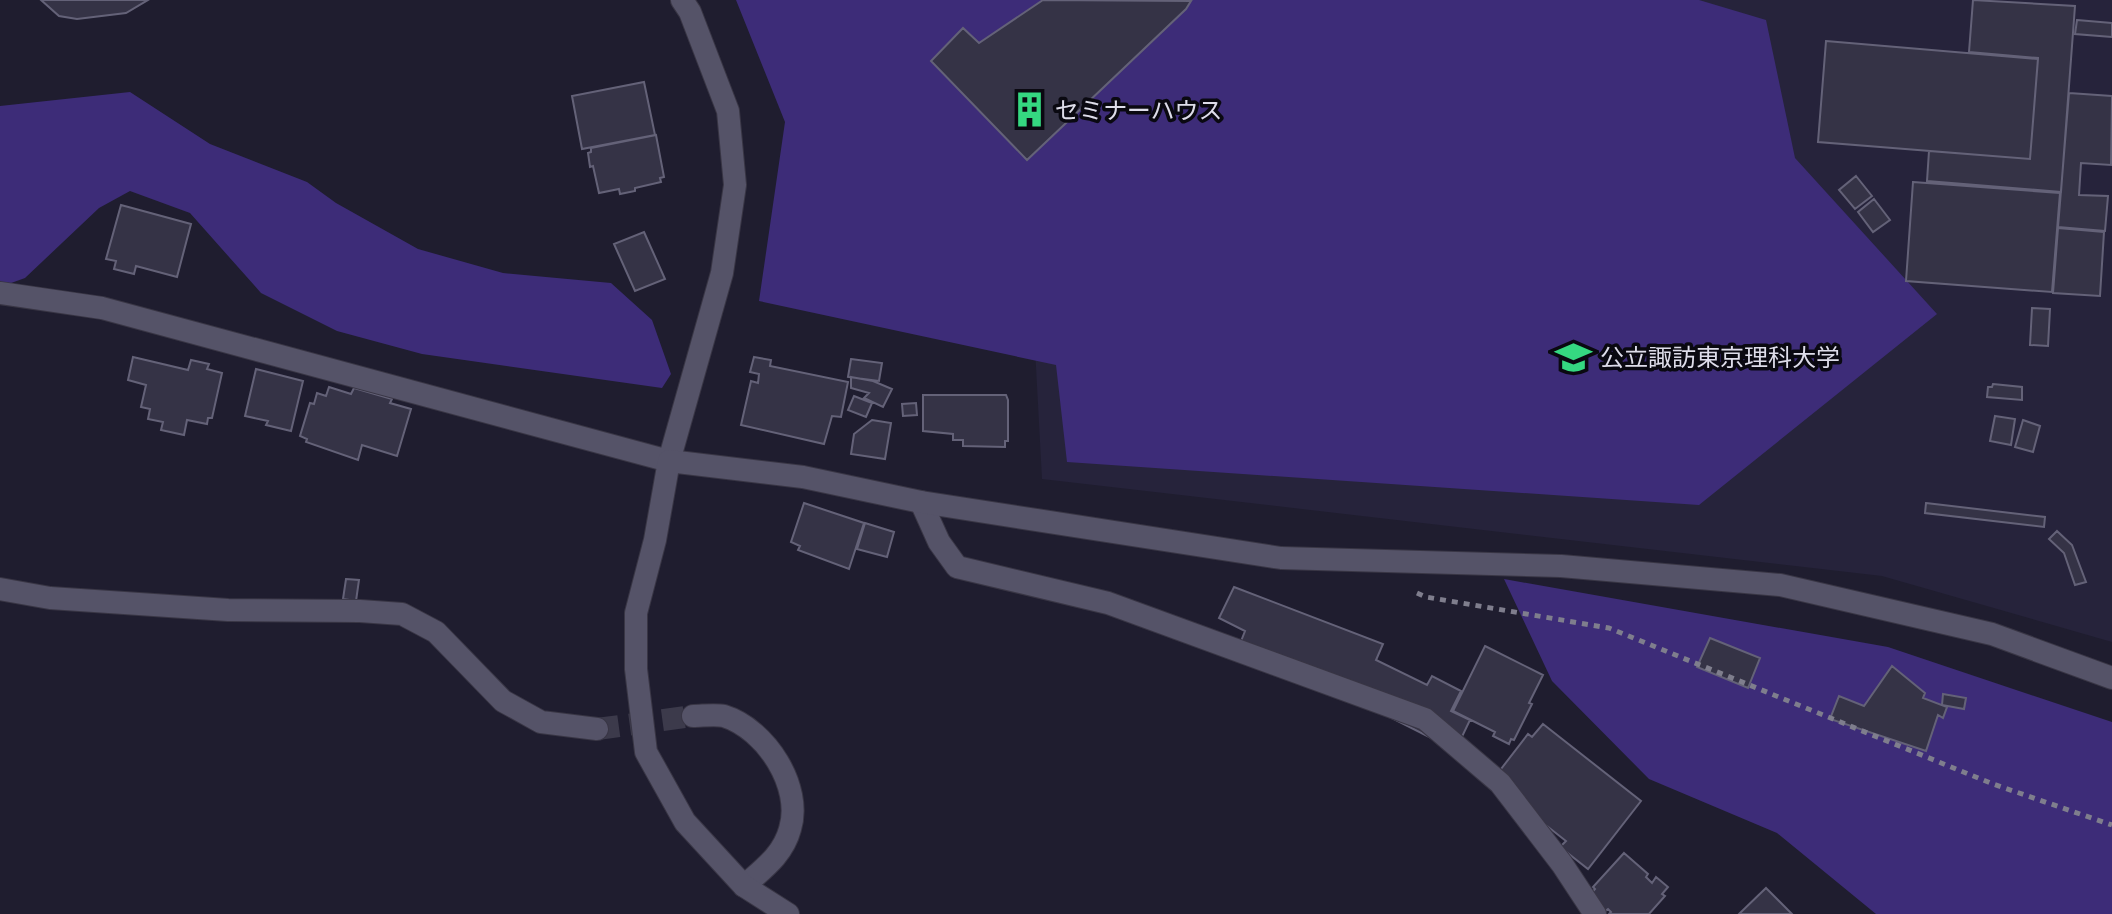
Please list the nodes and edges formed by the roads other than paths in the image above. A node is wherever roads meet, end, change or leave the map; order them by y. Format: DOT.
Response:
graph roads {
  1 [pos="682,0"];
  2 [pos="0,293"];
  3 [pos="669,461"];
  4 [pos="921,502"];
  5 [pos="0,589"];
  6 [pos="2112,678"];
  7 [pos="693,716"];
  8 [pos="597,729"];
  9 [pos="744,886"];
  10 [pos="788,914"];
  11 [pos="1595,914"];
  1 -- 3 [label="street"];
  2 -- 3 [label="street"];
  3 -- 4 [label="street"];
  3 -- 9 [label="street"];
  4 -- 6 [label="street"];
  4 -- 11 [label="street"];
  5 -- 8 [label="street"];
  7 -- 9 [label="street"];
  9 -- 10 [label="street"];
}
